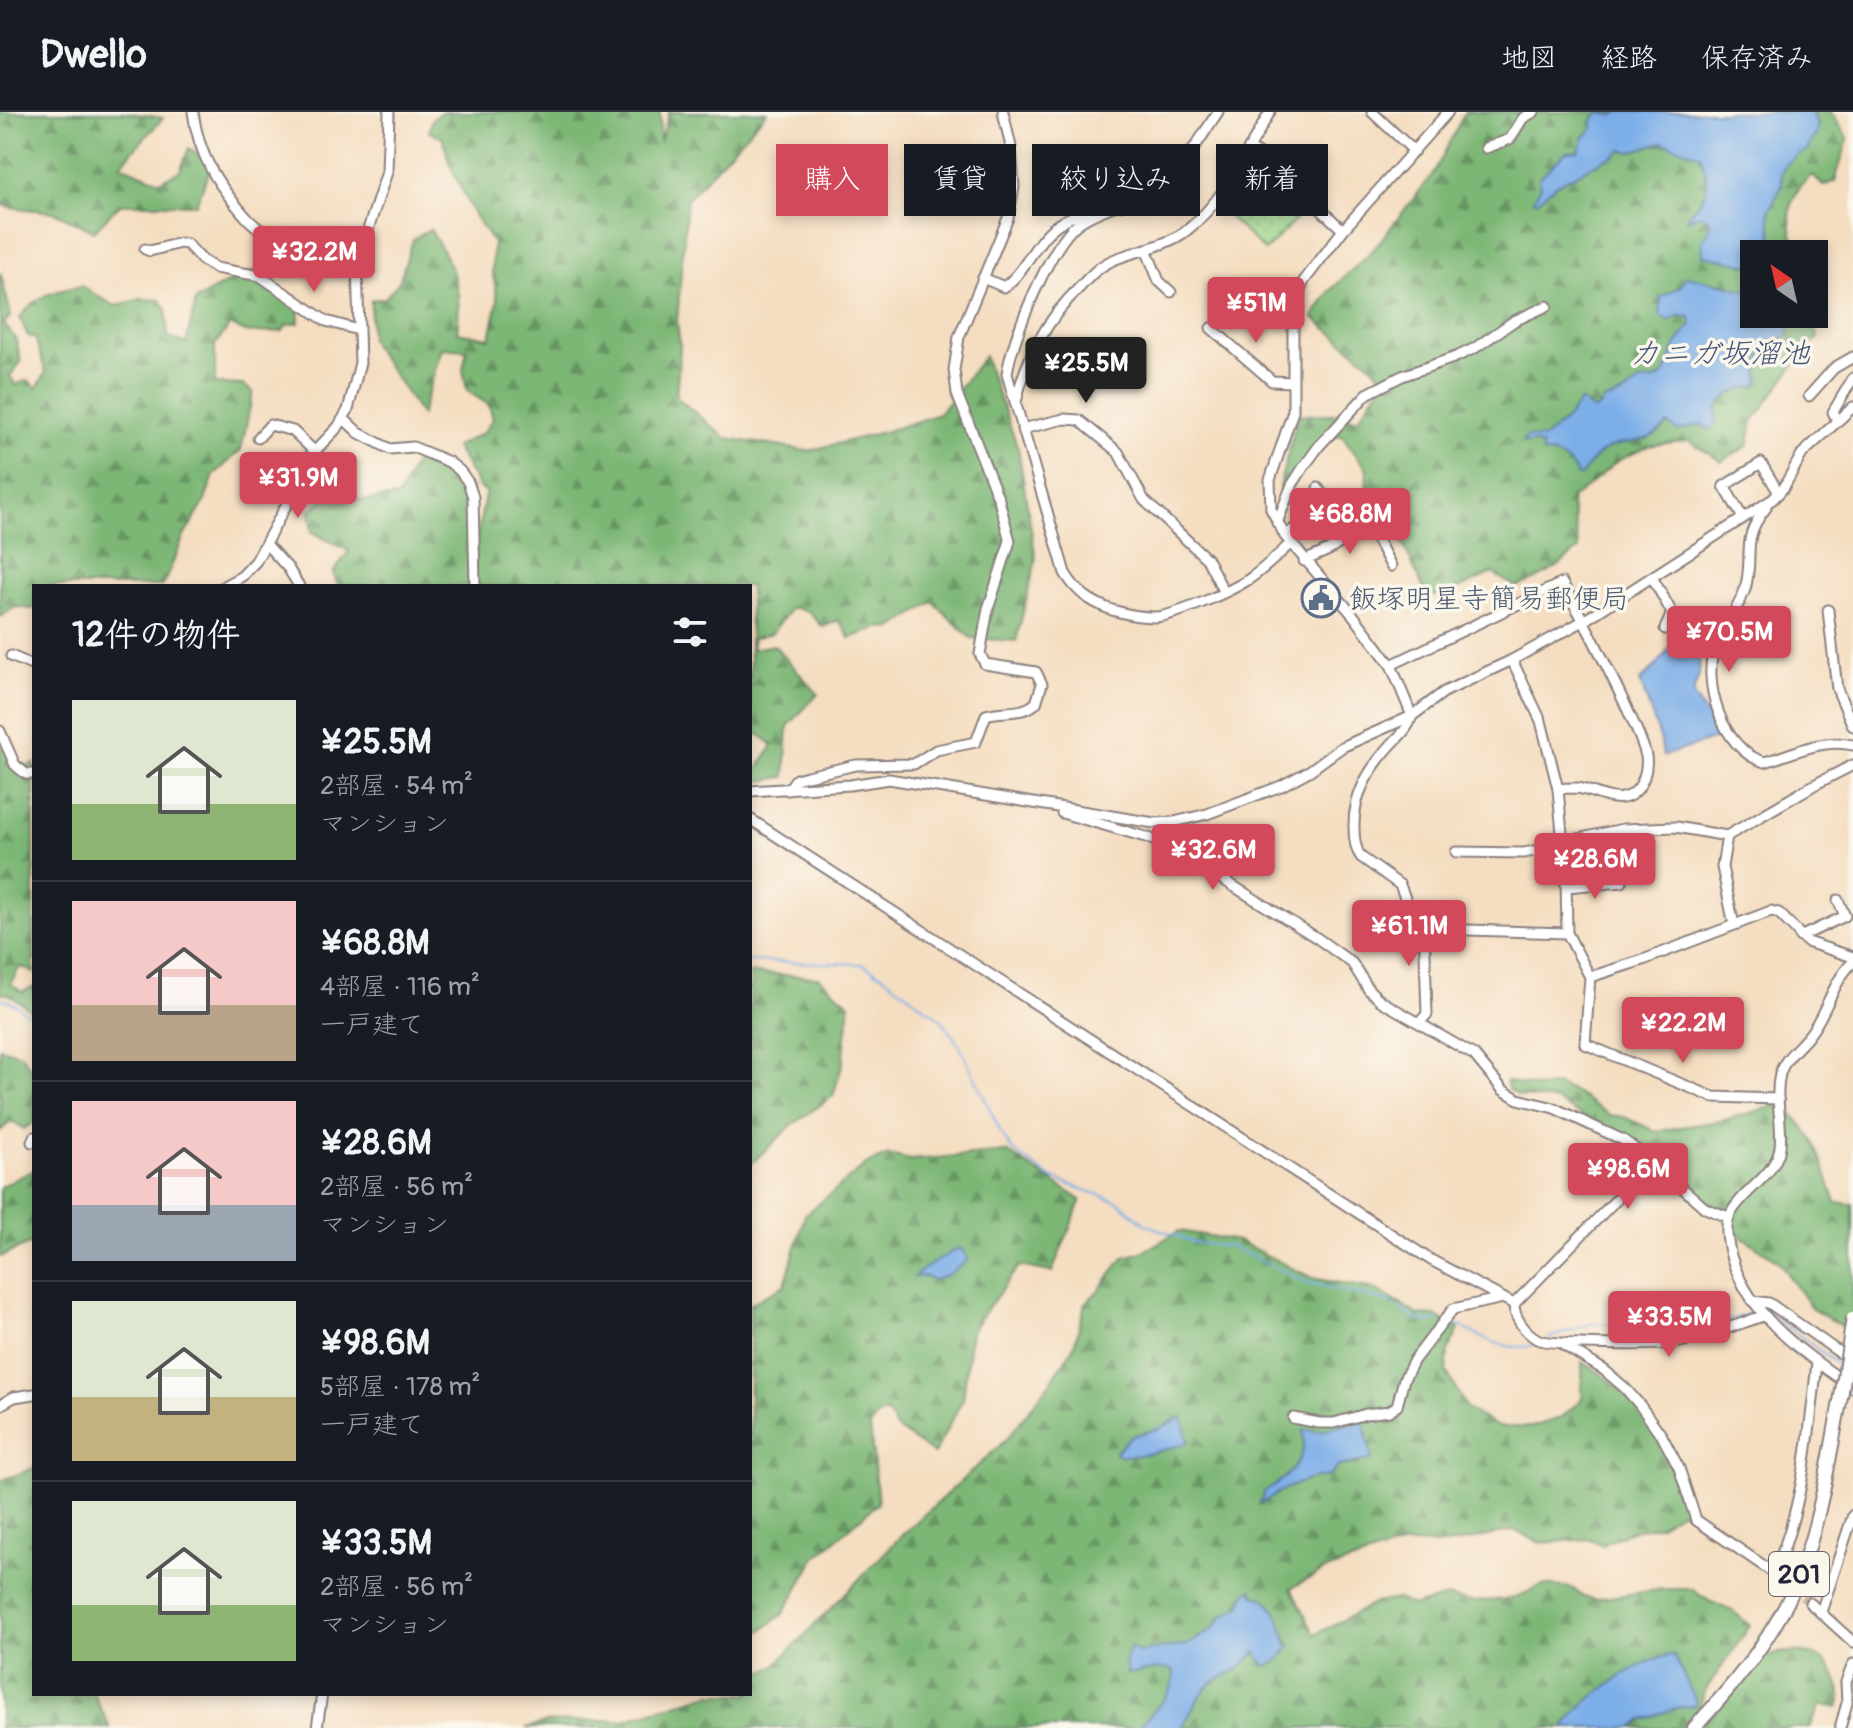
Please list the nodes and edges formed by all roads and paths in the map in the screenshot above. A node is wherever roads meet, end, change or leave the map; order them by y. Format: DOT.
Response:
graph roads {
  1 [pos="193,112"];
  2 [pos="389,112"];
  3 [pos="1003,112"];
  4 [pos="1218,112"];
  5 [pos="1270,112"];
  6 [pos="1448,112"];
  7 [pos="1534,112"];
  8 [pos="1379,114"];
  9 [pos="1197,144"];
  10 [pos="1251,144"];
  11 [pos="1486,148"];
  12 [pos="1414,151"];
  13 [pos="1216,202"];
  14 [pos="1072,216"];
  15 [pos="1091,216"];
  16 [pos="1328,216"];
  17 [pos="1343,230"];
  18 [pos="145,249"];
  19 [pos="1146,249"];
  20 [pos="260,276"];
  21 [pos="983,278"];
  22 [pos="1171,292"];
  23 [pos="1547,306"];
  24 [pos="1211,328"];
  25 [pos="358,330"];
  26 [pos="1853,357"];
  27 [pos="1853,378"];
  28 [pos="1292,382"];
  29 [pos="1809,396"];
  30 [pos="1015,406"];
  31 [pos="1853,407"];
  32 [pos="344,419"];
  33 [pos="1837,420"];
  34 [pos="1022,429"];
  35 [pos="258,438"];
  36 [pos="315,452"];
  37 [pos="1318,488"];
  38 [pos="1776,496"];
  39 [pos="1743,518"];
  40 [pos="1277,523"];
  41 [pos="1287,540"];
  42 [pos="266,544"];
  43 [pos="1304,561"];
  44 [pos="1391,566"];
  45 [pos="1652,577"];
  46 [pos="228,584"];
  47 [pos="298,584"];
  48 [pos="475,584"];
  49 [pos="1224,592"];
  50 [pos="1828,610"];
  51 [pos="1585,620"];
  52 [pos="1665,629"];
  53 [pos="11,656"];
  54 [pos="1512,660"];
  55 [pos="32,665"];
  56 [pos="1391,665"];
  57 [pos="1412,716"];
  58 [pos="1853,726"];
  59 [pos="0,731"];
  60 [pos="1853,745"];
  61 [pos="1853,765"];
  62 [pos="32,774"];
  63 [pos="1558,789"];
  64 [pos="788,790"];
  65 [pos="752,791"];
  66 [pos="1039,806"];
  67 [pos="752,820"];
  68 [pos="1727,836"];
  69 [pos="1564,843"];
  70 [pos="1456,852"];
  71 [pos="1622,882"];
  72 [pos="1566,887"];
  73 [pos="1838,900"];
  74 [pos="1424,924"];
  75 [pos="1734,925"];
  76 [pos="1567,933"];
  77 [pos="1800,937"];
  78 [pos="1853,960"];
  79 [pos="1590,977"];
  80 [pos="1420,1022"];
  81 [pos="1778,1099"];
  82 [pos="1653,1162"];
  83 [pos="1728,1217"];
  84 [pos="1503,1298"];
  85 [pos="1752,1301"];
  86 [pos="1514,1304"];
  87 [pos="1763,1316"];
  88 [pos="1853,1318"];
  89 [pos="1563,1345"];
  90 [pos="1853,1362"];
  91 [pos="1817,1363"];
  92 [pos="1847,1390"];
  93 [pos="32,1394"];
  94 [pos="0,1405"];
  95 [pos="1293,1418"];
  96 [pos="1853,1515"];
  97 [pos="1810,1603"];
  98 [pos="1821,1612"];
  99 [pos="1853,1642"];
  100 [pos="1853,1664"];
  101 [pos="322,1696"];
  102 [pos="317,1728"];
  103 [pos="1694,1728"];
  104 [pos="1840,1728"];
  1 -- 20 [label="street"];
  2 -- 25 [label="street"];
  3 -- 21 [label="street"];
  4 -- 9 [label="street"];
  5 -- 10 [label="street"];
  6 -- 12 [label="street"];
  7 -- 11 [label="street"];
  8 -- 12 [label="street"];
  12 -- 17 [label="street"];
  13 -- 19 [label="street"];
  14 -- 21 [label="street"];
  15 -- 30 [label="street"];
  16 -- 17 [label="street"];
  17 -- 28 [label="street"];
  18 -- 20 [label="street"];
  19 -- 22 [label="street"];
  19 -- 30 [label="street"];
  20 -- 25 [label="street"];
  21 -- 64 [label="street"];
  23 -- 40 [label="street"];
  24 -- 28 [label="street"];
  25 -- 32 [label="street"];
  26 -- 29 [label="street"];
  27 -- 33 [label="street"];
  28 -- 40 [label="street"];
  30 -- 34 [label="street"];
  31 -- 33 [label="street"];
  32 -- 36 [label="street"];
  32 -- 48 [label="street"];
  33 -- 38 [label="street"];
  34 -- 49 [label="street"];
  34 -- 49 [label="street"];
  35 -- 36 [label="street"];
  36 -- 42 [label="street"];
  37 -- 41 [label="street"];
  38 -- 39 [label="street"];
  38 -- 39 [label="street"];
  38 -- 60 [label="street"];
  39 -- 45 [label="street"];
  40 -- 41 [label="street"];
  41 -- 43 [label="street"];
  41 -- 49 [label="street"];
  42 -- 46 [label="street"];
  42 -- 47 [label="street"];
  43 -- 44 [label="street"];
  43 -- 56 [label="street"];
  45 -- 51 [label="street"];
  45 -- 52 [label="street"];
  50 -- 58 [label="street"];
  51 -- 54 [label="street"];
  51 -- 56 [label="street"];
  51 -- 63 [label="street"];
  53 -- 55 [label="street"];
  54 -- 57 [label="street"];
  54 -- 63 [label="street"];
  56 -- 57 [label="street"];
  57 -- 66 [label="street"];
  57 -- 74 [label="street"];
  59 -- 62 [label="street"];
  61 -- 68 [label="street"];
  63 -- 69 [label="street"];
  64 -- 65 [label="street"];
  64 -- 66 [label="street"];
  66 -- 80 [label="street"];
  67 -- 84 [label="street"];
  68 -- 69 [label="street"];
  68 -- 75 [label="street"];
  69 -- 70 [label="street"];
  69 -- 72 [label="street"];
  71 -- 72 [label="street"];
  72 -- 76 [label="street"];
  73 -- 77 [label="street"];
  74 -- 76 [label="street"];
  74 -- 80 [label="street"];
  75 -- 77 [label="street"];
  75 -- 79 [label="street"];
  76 -- 79 [label="street"];
  77 -- 78 [label="street"];
  78 -- 81 [label="street"];
  79 -- 81 [label="street"];
  80 -- 82 [label="street"];
  81 -- 83 [label="street"];
  82 -- 83 [label="street"];
  82 -- 86 [label="street"];
  83 -- 85 [label="street"];
  84 -- 86 [label="street"];
  84 -- 95 [label="street"];
  85 -- 87 [label="street"];
  85 -- 90 [label="street"];
  86 -- 89 [label="street"];
  87 -- 89 [label="street"];
  87 -- 91 [label="street"];
  88 -- 92 [label="highway, 201, bridge"];
  89 -- 91 [label="street"];
  91 -- 92 [label="street"];
  92 -- 103 [label="highway, 201"];
  93 -- 94 [label="street"];
  96 -- 98 [label="street"];
  97 -- 98 [label="street"];
  98 -- 99 [label="street"];
  100 -- 104 [label="street"];
  101 -- 102 [label="street"];
}
